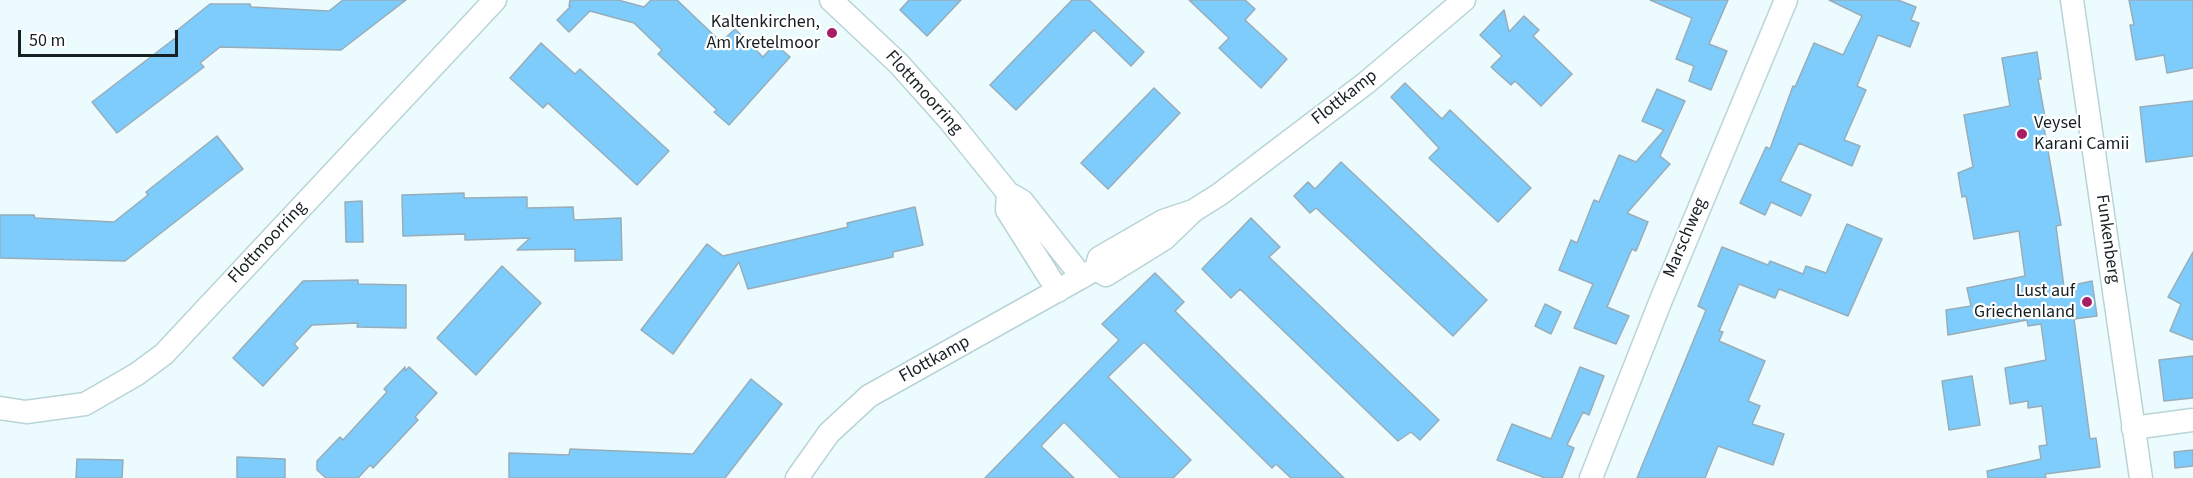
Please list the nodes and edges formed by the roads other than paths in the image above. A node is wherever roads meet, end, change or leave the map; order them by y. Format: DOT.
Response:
graph roads {
  1 [pos="495,0"];
  2 [pos="831,0"];
  3 [pos="1464,0"];
  4 [pos="1786,0"];
  5 [pos="2072,0"];
  6 [pos="1008,193"];
  7 [pos="1089,273"];
  8 [pos="1058,291"];
  9 [pos="0,408"];
  10 [pos="2193,420"];
  11 [pos="2133,428"];
  12 [pos="797,478"];
  13 [pos="1591,478"];
  14 [pos="2141,478"];
  1 -- 9 [label="street, Flottmoorring"];
  2 -- 6 [label="street, Flottmoorring"];
  3 -- 7 [label="street, Flottkamp"];
  4 -- 13 [label="street, Marschweg"];
  5 -- 11 [label="street, Funkenberg"];
  6 -- 7 [label="street, Flottmoorring"];
  6 -- 8 [label="street, Flottmoorring"];
  7 -- 8 [label="street, Flottkamp"];
  8 -- 12 [label="street, Flottkamp"];
  10 -- 11 [label="street"];
  11 -- 14 [label="street, Funkenberg"];
}
